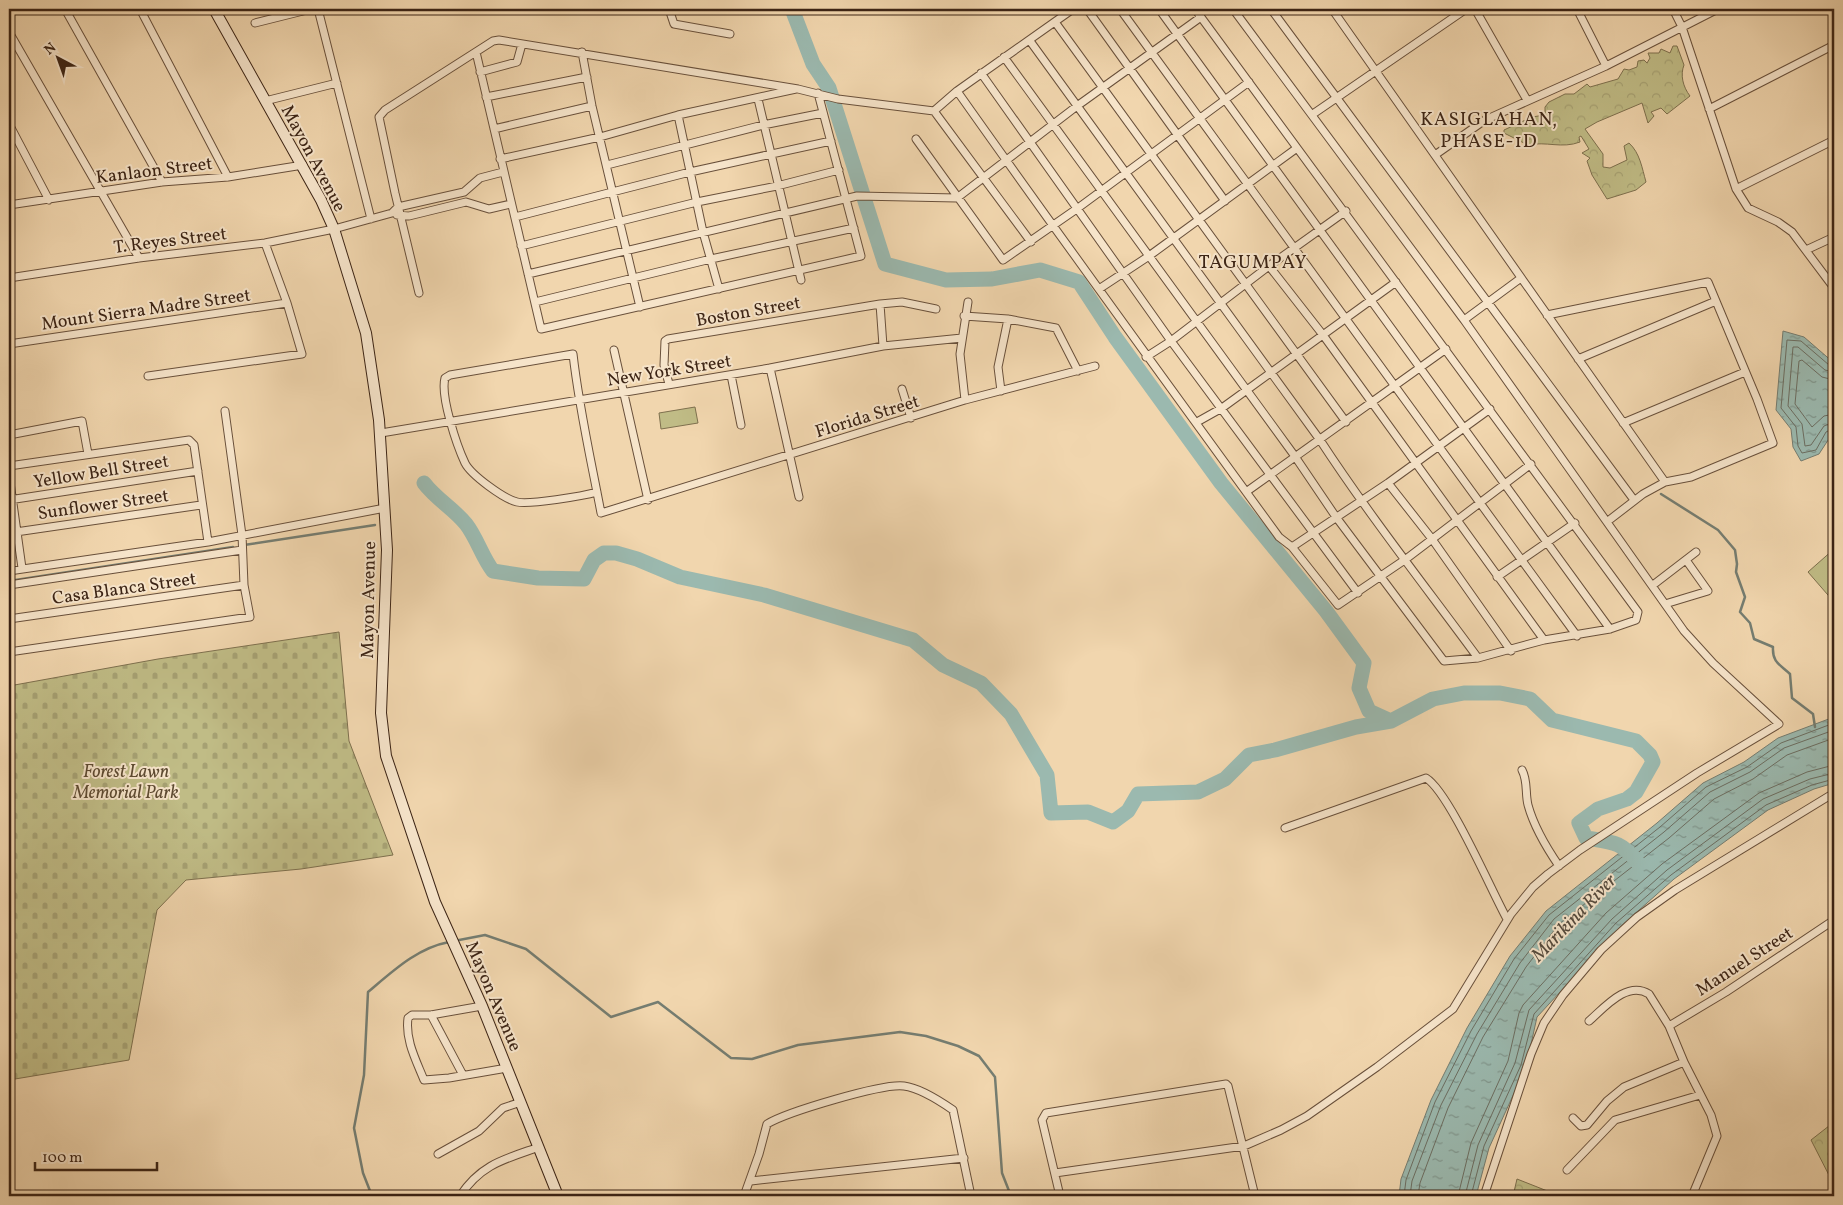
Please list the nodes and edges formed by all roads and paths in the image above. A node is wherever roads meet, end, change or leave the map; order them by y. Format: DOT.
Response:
graph roads {
  1 [pos="65,9"];
  2 [pos="140,9"];
  3 [pos="214,9"];
  4 [pos="311,9"];
  5 [pos="318,9"];
  6 [pos="669,9"];
  7 [pos="1073,9"];
  8 [pos="1087,9"];
  9 [pos="1120,9"];
  10 [pos="1159,9"];
  11 [pos="1195,9"];
  12 [pos="1232,9"];
  13 [pos="1271,9"];
  14 [pos="1332,9"];
  15 [pos="1466,9"];
  16 [pos="1476,9"];
  17 [pos="1577,9"];
  18 [pos="1673,9"];
  19 [pos="1718,9"];
  20 [pos="1201,17"];
  21 [pos="1055,22"];
  22 [pos="255,24"];
  23 [pos="1682,27"];
  24 [pos="9,32"];
  25 [pos="730,34"];
  26 [pos="1178,34"];
  27 [pos="1030,41"];
  28 [pos="522,44"];
  29 [pos="1834,45"];
  30 [pos="476,52"];
  31 [pos="582,52"];
  32 [pos="1152,53"];
  33 [pos="1004,57"];
  34 [pos="1606,66"];
  35 [pos="1130,69"];
  36 [pos="1376,70"];
  37 [pos="480,72"];
  38 [pos="981,73"];
  39 [pos="587,77"];
  40 [pos="1249,82"];
  41 [pos="337,83"];
  42 [pos="1103,88"];
  43 [pos="798,89"];
  44 [pos="957,91"];
  45 [pos="818,93"];
  46 [pos="486,97"];
  47 [pos="758,99"];
  48 [pos="1337,99"];
  49 [pos="1226,100"];
  50 [pos="1527,100"];
  51 [pos="264,101"];
  52 [pos="592,106"];
  53 [pos="1077,106"];
  54 [pos="1709,110"];
  55 [pos="934,111"];
  56 [pos="823,113"];
  57 [pos="1313,114"];
  58 [pos="678,115"];
  59 [pos="1200,119"];
  60 [pos="9,124"];
  61 [pos="763,125"];
  62 [pos="1052,125"];
  63 [pos="494,129"];
  64 [pos="1178,135"];
  65 [pos="600,137"];
  66 [pos="916,139"];
  67 [pos="1834,140"];
  68 [pos="831,141"];
  69 [pos="1030,142"];
  70 [pos="686,145"];
  71 [pos="1297,148"];
  72 [pos="770,155"];
  73 [pos="1151,155"];
  74 [pos="1435,155"];
  75 [pos="500,159"];
  76 [pos="1006,160"];
  77 [pos="303,165"];
  78 [pos="607,165"];
  79 [pos="1274,166"];
  80 [pos="839,170"];
  81 [pos="502,172"];
  82 [pos="690,172"];
  83 [pos="1126,173"];
  84 [pos="228,177"];
  85 [pos="983,179"];
  86 [pos="162,182"];
  87 [pos="1249,185"];
  88 [pos="777,186"];
  89 [pos="1736,189"];
  90 [pos="99,191"];
  91 [pos="1100,191"];
  92 [pos="464,192"];
  93 [pos="613,192"];
  94 [pos="957,198"];
  95 [pos="847,199"];
  96 [pos="49,200"];
  97 [pos="1225,201"];
  98 [pos="466,202"];
  99 [pos="697,202"];
  100 [pos="511,204"];
  101 [pos="9,205"];
  102 [pos="398,208"];
  103 [pos="1078,208"];
  104 [pos="1346,211"];
  105 [pos="784,212"];
  106 [pos="392,213"];
  107 [pos="400,216"];
  108 [pos="515,218"];
  109 [pos="371,219"];
  110 [pos="1199,220"];
  111 [pos="620,221"];
  112 [pos="1052,224"];
  113 [pos="854,228"];
  114 [pos="334,229"];
  115 [pos="704,232"];
  116 [pos="1320,232"];
  117 [pos="1834,237"];
  118 [pos="1173,238"];
  119 [pos="1031,242"];
  120 [pos="266,243"];
  121 [pos="791,243"];
  122 [pos="521,246"];
  123 [pos="1293,248"];
  124 [pos="1806,250"];
  125 [pos="627,251"];
  126 [pos="1149,256"];
  127 [pos="139,258"];
  128 [pos="711,259"];
  129 [pos="1269,266"];
  130 [pos="798,270"];
  131 [pos="1124,273"];
  132 [pos="528,274"];
  133 [pos="9,278"];
  134 [pos="1521,278"];
  135 [pos="634,279"];
  136 [pos="800,280"];
  137 [pos="1396,282"];
  138 [pos="1245,285"];
  139 [pos="1834,288"];
  140 [pos="719,289"];
  141 [pos="1099,289"];
  142 [pos="419,293"];
  143 [pos="1370,300"];
  144 [pos="1716,301"];
  145 [pos="535,302"];
  146 [pos="968,302"];
  147 [pos="1487,302"];
  148 [pos="287,303"];
  149 [pos="880,304"];
  150 [pos="1221,304"];
  151 [pos="640,307"];
  152 [pos="936,309"];
  153 [pos="1547,315"];
  154 [pos="964,316"];
  155 [pos="1346,318"];
  156 [pos="1008,319"];
  157 [pos="1464,320"];
  158 [pos="1197,321"];
  159 [pos="1323,335"];
  160 [pos="962,338"];
  161 [pos="1171,341"];
  162 [pos="9,344"];
  163 [pos="884,346"];
  164 [pos="1446,349"];
  165 [pos="614,350"];
  166 [pos="1295,354"];
  167 [pos="1146,357"];
  168 [pos="1578,359"];
  169 [pos="1095,366"];
  170 [pos="770,368"];
  171 [pos="1420,368"];
  172 [pos="1078,371"];
  173 [pos="1745,372"];
  174 [pos="1269,373"];
  175 [pos="732,375"];
  176 [pos="148,376"];
  177 [pos="669,384"];
  178 [pos="1395,386"];
  179 [pos="902,389"];
  180 [pos="1246,389"];
  181 [pos="1001,391"];
  182 [pos="624,392"];
  183 [pos="578,400"];
  184 [pos="965,400"];
  185 [pos="1371,402"];
  186 [pos="1222,408"];
  187 [pos="1490,409"];
  188 [pos="225,411"];
  189 [pos="911,418"];
  190 [pos="450,421"];
  191 [pos="1197,422"];
  192 [pos="1346,422"];
  193 [pos="1623,423"];
  194 [pos="741,425"];
  195 [pos="1464,427"];
  196 [pos="381,433"];
  197 [pos="9,435"];
  198 [pos="1320,440"];
  199 [pos="1438,446"];
  200 [pos="88,454"];
  201 [pos="790,455"];
  202 [pos="1294,455"];
  203 [pos="1415,464"];
  204 [pos="1531,464"];
  205 [pos="9,466"];
  206 [pos="198,471"];
  207 [pos="1270,474"];
  208 [pos="9,475"];
  209 [pos="1665,482"];
  210 [pos="1388,483"];
  211 [pos="1504,484"];
  212 [pos="597,492"];
  213 [pos="1246,492"];
  214 [pos="798,497"];
  215 [pos="10,500"];
  216 [pos="648,500"];
  217 [pos="1634,500"];
  218 [pos="1360,501"];
  219 [pos="1479,501"];
  220 [pos="201,505"];
  221 [pos="385,508"];
  222 [pos="1336,517"];
  223 [pos="1455,520"];
  224 [pos="1608,521"];
  225 [pos="1575,523"];
  226 [pos="17,532"];
  227 [pos="9,533"];
  228 [pos="1313,534"];
  229 [pos="242,535"];
  230 [pos="1432,539"];
  231 [pos="208,542"];
  232 [pos="1548,543"];
  233 [pos="1292,547"];
  234 [pos="242,550"];
  235 [pos="1696,552"];
  236 [pos="1406,558"];
  237 [pos="1686,560"];
  238 [pos="1522,561"];
  239 [pos="22,568"];
  240 [pos="9,571"];
  241 [pos="1379,575"];
  242 [pos="1497,577"];
  243 [pos="9,585"];
  244 [pos="1653,585"];
  245 [pos="244,586"];
  246 [pos="1358,593"];
  247 [pos="1665,604"];
  248 [pos="9,619"];
  249 [pos="1610,629"];
  250 [pos="1577,636"];
  251 [pos="1544,640"];
  252 [pos="1511,651"];
  253 [pos="9,652"];
  254 [pos="1478,658"];
  255 [pos="1522,770"];
  256 [pos="1834,793"];
  257 [pos="1285,828"];
  258 [pos="1559,866"];
  259 [pos="1507,920"];
  260 [pos="1834,920"];
  261 [pos="482,1006"];
  262 [pos="431,1015"];
  263 [pos="1589,1021"];
  264 [pos="1669,1026"];
  265 [pos="1684,1062"];
  266 [pos="507,1068"];
  267 [pos="462,1075"];
  268 [pos="1700,1095"];
  269 [pos="521,1102"];
  270 [pos="1573,1118"];
  271 [pos="1244,1146"];
  272 [pos="539,1147"];
  273 [pos="438,1154"];
  274 [pos="964,1158"];
  275 [pos="1567,1170"];
  276 [pos="1055,1174"];
  277 [pos="751,1181"];
  278 [pos="460,1196"];
  279 [pos="558,1196"];
  280 [pos="744,1196"];
  281 [pos="971,1196"];
  282 [pos="1060,1196"];
  283 [pos="1255,1196"];
  284 [pos="1484,1196"];
  285 [pos="1692,1196"];
  1 -- 86 [label="street"];
  2 -- 84 [label="street"];
  3 -- 51 [label="main road, Mayon Avenue"];
  4 -- 22 [label="street"];
  5 -- 41 [label="street"];
  6 -- 25 [label="street"];
  7 -- 21 [label="street"];
  8 -- 35 [label="street"];
  9 -- 32 [label="street"];
  10 -- 26 [label="street"];
  11 -- 20 [label="street"];
  12 -- 57 [label="street"];
  13 -- 48 [label="street"];
  14 -- 36 [label="street"];
  15 -- 36 [label="street"];
  16 -- 50 [label="street"];
  17 -- 34 [label="street"];
  18 -- 23 [label="street"];
  19 -- 23 [label="street"];
  20 -- 26 [label="street"];
  20 -- 40 [label="street"];
  21 -- 27 [label="street"];
  21 -- 42 [label="street"];
  23 -- 34 [label="street"];
  23 -- 54 [label="street"];
  24 -- 90 [label="street"];
  26 -- 32 [label="street"];
  26 -- 49 [label="street"];
  27 -- 33 [label="street"];
  27 -- 53 [label="street"];
  28 -- 30 [label="street"];
  28 -- 31 [label="street"];
  28 -- 37 [label="street"];
  29 -- 54 [label="street"];
  30 -- 37 [label="street"];
  30 -- 102 [label="street"];
  31 -- 39 [label="street"];
  31 -- 43 [label="street"];
  32 -- 35 [label="street"];
  32 -- 59 [label="street"];
  33 -- 38 [label="street"];
  33 -- 62 [label="street"];
  34 -- 50 [label="street"];
  35 -- 42 [label="street"];
  35 -- 64 [label="street"];
  36 -- 48 [label="street"];
  36 -- 74 [label="street"];
  37 -- 46 [label="street"];
  38 -- 44 [label="street"];
  38 -- 69 [label="street"];
  39 -- 46 [label="street"];
  39 -- 52 [label="street"];
  40 -- 49 [label="street"];
  40 -- 71 [label="street"];
  41 -- 51 [label="street"];
  41 -- 109 [label="street"];
  42 -- 53 [label="street"];
  42 -- 73 [label="street"];
  43 -- 45 [label="street"];
  43 -- 47 [label="street"];
  44 -- 55 [label="street"];
  44 -- 76 [label="street"];
  45 -- 55 [label="street"];
  45 -- 56 [label="street"];
  46 -- 63 [label="street"];
  47 -- 58 [label="street"];
  47 -- 61 [label="street"];
  48 -- 57 [label="street"];
  48 -- 147 [label="street"];
  49 -- 59 [label="street"];
  49 -- 79 [label="street"];
  50 -- 74 [label="street"];
  51 -- 77 [label="main road, Mayon Avenue"];
  52 -- 63 [label="street"];
  52 -- 65 [label="street"];
  53 -- 62 [label="street"];
  53 -- 83 [label="street"];
  54 -- 89 [label="street"];
  55 -- 85 [label="street"];
  56 -- 61 [label="street"];
  56 -- 68 [label="street"];
  57 -- 157 [label="street"];
  58 -- 65 [label="street"];
  58 -- 70 [label="street"];
  59 -- 64 [label="street"];
  59 -- 87 [label="street"];
  60 -- 96 [label="street"];
  61 -- 70 [label="street"];
  61 -- 72 [label="street"];
  62 -- 69 [label="street"];
  62 -- 91 [label="street"];
  63 -- 75 [label="street"];
  64 -- 73 [label="street"];
  64 -- 97 [label="street"];
  65 -- 75 [label="street"];
  65 -- 78 [label="street"];
  66 -- 94 [label="street"];
  67 -- 89 [label="street"];
  68 -- 72 [label="street"];
  68 -- 80 [label="street"];
  69 -- 76 [label="street"];
  69 -- 103 [label="street"];
  70 -- 78 [label="street"];
  70 -- 82 [label="street"];
  71 -- 79 [label="street"];
  71 -- 104 [label="street"];
  72 -- 82 [label="street"];
  72 -- 88 [label="street"];
  73 -- 83 [label="street"];
  73 -- 110 [label="street"];
  74 -- 134 [label="street"];
  75 -- 81 [label="street"];
  76 -- 85 [label="street"];
  76 -- 112 [label="street"];
  77 -- 84 [label="street, Kanlaon Street"];
  77 -- 114 [label="main road, Mayon Avenue"];
  78 -- 93 [label="street"];
  79 -- 87 [label="street"];
  79 -- 116 [label="street"];
  80 -- 88 [label="street"];
  80 -- 95 [label="street"];
  81 -- 92 [label="street"];
  81 -- 100 [label="street"];
  82 -- 93 [label="street"];
  82 -- 99 [label="street"];
  83 -- 91 [label="street"];
  83 -- 118 [label="street"];
  84 -- 86 [label="street, Kanlaon Street"];
  85 -- 94 [label="street"];
  85 -- 119 [label="street"];
  86 -- 90 [label="street, Kanlaon Street"];
  87 -- 97 [label="street"];
  87 -- 123 [label="street"];
  88 -- 99 [label="street"];
  88 -- 105 [label="street"];
  89 -- 124 [label="street"];
  90 -- 96 [label="street, Kanlaon Street"];
  90 -- 127 [label="street"];
  91 -- 103 [label="street"];
  91 -- 126 [label="street"];
  92 -- 98 [label="street"];
  92 -- 102 [label="street"];
  93 -- 108 [label="street"];
  93 -- 111 [label="street"];
  94 -- 95 [label="street"];
  94 -- 119 [label="street"];
  95 -- 105 [label="street"];
  95 -- 113 [label="street"];
  96 -- 101 [label="street, Kanlaon Street"];
  97 -- 110 [label="street"];
  98 -- 100 [label="street"];
  98 -- 107 [label="street"];
  99 -- 111 [label="street"];
  99 -- 115 [label="street"];
  100 -- 108 [label="street"];
  102 -- 106 [label="street"];
  102 -- 107 [label="street"];
  103 -- 112 [label="street"];
  103 -- 131 [label="street"];
  104 -- 116 [label="street"];
  104 -- 137 [label="street"];
  105 -- 115 [label="street"];
  105 -- 121 [label="street"];
  106 -- 107 [label="street"];
  106 -- 109 [label="street, T. Reyes Street"];
  107 -- 142 [label="street"];
  108 -- 122 [label="street"];
  109 -- 114 [label="street, T. Reyes Street"];
  110 -- 118 [label="street"];
  110 -- 138 [label="street"];
  111 -- 122 [label="street"];
  111 -- 125 [label="street"];
  112 -- 119 [label="street"];
  112 -- 141 [label="street"];
  113 -- 121 [label="street"];
  113 -- 130 [label="street"];
  114 -- 120 [label="street, T. Reyes Street"];
  114 -- 196 [label="main road, Mayon Avenue"];
  115 -- 125 [label="street"];
  115 -- 128 [label="street"];
  116 -- 123 [label="street"];
  116 -- 143 [label="street"];
  117 -- 124 [label="street"];
  118 -- 126 [label="street"];
  118 -- 150 [label="street"];
  120 -- 127 [label="street, T. Reyes Street"];
  120 -- 148 [label="street"];
  121 -- 128 [label="street"];
  121 -- 130 [label="street"];
  122 -- 132 [label="street"];
  123 -- 129 [label="street"];
  123 -- 155 [label="street"];
  124 -- 139 [label="street"];
  125 -- 132 [label="street"];
  125 -- 135 [label="street"];
  126 -- 131 [label="street"];
  126 -- 158 [label="street"];
  127 -- 133 [label="street, T. Reyes Street"];
  128 -- 135 [label="street"];
  128 -- 140 [label="street"];
  129 -- 138 [label="street"];
  129 -- 159 [label="street"];
  130 -- 136 [label="street"];
  130 -- 140 [label="street"];
  131 -- 141 [label="street"];
  131 -- 161 [label="street"];
  132 -- 145 [label="street"];
  134 -- 147 [label="street"];
  134 -- 153 [label="street"];
  135 -- 145 [label="street"];
  135 -- 151 [label="street"];
  137 -- 143 [label="street"];
  137 -- 164 [label="street"];
  138 -- 150 [label="street"];
  138 -- 166 [label="street"];
  140 -- 151 [label="street"];
  141 -- 167 [label="street"];
  143 -- 155 [label="street"];
  143 -- 171 [label="street"];
  144 -- 153 [label="street"];
  144 -- 168 [label="street"];
  144 -- 173 [label="street"];
  145 -- 151 [label="street"];
  146 -- 154 [label="street"];
  147 -- 157 [label="street"];
  147 -- 217 [label="street"];
  148 -- 162 [label="street, Mount Sierra Madre Street"];
  148 -- 176 [label="street"];
  149 -- 152 [label="street, Boston Street"];
  149 -- 163 [label="street"];
  149 -- 177 [label="street, Boston Street"];
  150 -- 158 [label="street"];
  150 -- 174 [label="street"];
  153 -- 168 [label="street"];
  154 -- 156 [label="street"];
  154 -- 160 [label="street"];
  155 -- 159 [label="street"];
  155 -- 178 [label="street"];
  156 -- 172 [label="street"];
  156 -- 181 [label="street"];
  157 -- 224 [label="street"];
  158 -- 161 [label="street"];
  158 -- 180 [label="street"];
  159 -- 166 [label="street"];
  159 -- 185 [label="street"];
  160 -- 163 [label="street, New York Street"];
  160 -- 184 [label="street"];
  161 -- 167 [label="street"];
  161 -- 186 [label="street"];
  163 -- 170 [label="street, New York Street"];
  164 -- 171 [label="street"];
  164 -- 187 [label="street"];
  165 -- 182 [label="street"];
  166 -- 174 [label="street"];
  166 -- 192 [label="street"];
  167 -- 191 [label="street"];
  168 -- 193 [label="street"];
  169 -- 172 [label="street, Florida Street"];
  170 -- 175 [label="street, New York Street"];
  170 -- 201 [label="street"];
  171 -- 178 [label="street"];
  171 -- 195 [label="street"];
  172 -- 181 [label="street, Florida Street"];
  173 -- 193 [label="street"];
  173 -- 209 [label="street"];
  174 -- 180 [label="street"];
  174 -- 198 [label="street"];
  175 -- 177 [label="street, New York Street"];
  175 -- 194 [label="street"];
  177 -- 182 [label="street, New York Street"];
  178 -- 185 [label="street"];
  178 -- 199 [label="street"];
  179 -- 189 [label="street"];
  180 -- 186 [label="street"];
  180 -- 202 [label="street"];
  181 -- 184 [label="street, Florida Street"];
  182 -- 183 [label="street, New York Street"];
  182 -- 216 [label="street"];
  183 -- 190 [label="street, New York Street"];
  183 -- 190 [label="street"];
  183 -- 212 [label="street"];
  184 -- 189 [label="street, Florida Street"];
  185 -- 192 [label="street"];
  185 -- 203 [label="street"];
  186 -- 191 [label="street"];
  186 -- 207 [label="street"];
  187 -- 195 [label="street"];
  187 -- 204 [label="street"];
  188 -- 229 [label="street"];
  189 -- 201 [label="street, Florida Street"];
  190 -- 196 [label="street, New York Street"];
  190 -- 212 [label="street"];
  191 -- 213 [label="street"];
  192 -- 198 [label="street"];
  193 -- 209 [label="street"];
  195 -- 199 [label="street"];
  195 -- 211 [label="street"];
  196 -- 221 [label="main road, Mayon Avenue"];
  197 -- 200 [label="street"];
  198 -- 202 [label="street"];
  198 -- 218 [label="street"];
  199 -- 203 [label="street"];
  199 -- 219 [label="street"];
  200 -- 205 [label="street"];
  200 -- 206 [label="street"];
  201 -- 214 [label="street"];
  201 -- 216 [label="street, Florida Street"];
  202 -- 207 [label="street"];
  202 -- 222 [label="street"];
  203 -- 210 [label="street"];
  203 -- 223 [label="street"];
  204 -- 211 [label="street"];
  204 -- 225 [label="street"];
  206 -- 215 [label="street, Yellow Bell Street"];
  206 -- 220 [label="street"];
  207 -- 213 [label="street"];
  207 -- 228 [label="street"];
  208 -- 215 [label="street"];
  209 -- 217 [label="street"];
  210 -- 218 [label="street"];
  210 -- 230 [label="street"];
  211 -- 219 [label="street"];
  211 -- 232 [label="street"];
  212 -- 216 [label="street, Florida Street"];
  213 -- 233 [label="street"];
  215 -- 226 [label="street"];
  217 -- 224 [label="street"];
  218 -- 222 [label="street"];
  218 -- 236 [label="street"];
  219 -- 223 [label="street"];
  219 -- 238 [label="street"];
  220 -- 226 [label="street, Sunflower Street"];
  220 -- 231 [label="street"];
  221 -- 229 [label="street"];
  221 -- 261 [label="main road, Mayon Avenue"];
  222 -- 228 [label="street"];
  222 -- 241 [label="street"];
  223 -- 230 [label="street"];
  223 -- 242 [label="street"];
  224 -- 244 [label="street"];
  225 -- 232 [label="street"];
  225 -- 249 [label="street"];
  226 -- 227 [label="street, Sunflower Street"];
  226 -- 239 [label="street"];
  228 -- 233 [label="street"];
  228 -- 246 [label="street"];
  229 -- 231 [label="street"];
  229 -- 234 [label="street"];
  230 -- 236 [label="street"];
  230 -- 252 [label="street"];
  231 -- 239 [label="street"];
  232 -- 238 [label="street"];
  232 -- 249 [label="street"];
  233 -- 246 [label="street"];
  234 -- 243 [label="street"];
  234 -- 245 [label="street"];
  235 -- 237 [label="street"];
  236 -- 241 [label="street"];
  236 -- 254 [label="street"];
  237 -- 244 [label="street"];
  237 -- 247 [label="street"];
  238 -- 242 [label="street"];
  238 -- 250 [label="street"];
  239 -- 240 [label="street"];
  241 -- 246 [label="street"];
  241 -- 254 [label="street"];
  242 -- 251 [label="street"];
  244 -- 247 [label="street"];
  245 -- 248 [label="street, Casa Blanca Street"];
  245 -- 253 [label="street"];
  247 -- 258 [label="street"];
  249 -- 250 [label="street"];
  250 -- 251 [label="street"];
  251 -- 252 [label="street"];
  252 -- 254 [label="street"];
  255 -- 258 [label="street"];
  256 -- 284 [label="street"];
  257 -- 259 [label="street"];
  258 -- 259 [label="street"];
  259 -- 271 [label="street"];
  260 -- 264 [label="street, Manuel Street"];
  261 -- 262 [label="street"];
  261 -- 266 [label="main road, Mayon Avenue"];
  262 -- 267 [label="street"];
  262 -- 267 [label="street"];
  263 -- 264 [label="street"];
  264 -- 265 [label="street"];
  265 -- 268 [label="street"];
  265 -- 270 [label="street"];
  266 -- 267 [label="street"];
  266 -- 269 [label="main road, Mayon Avenue"];
  268 -- 275 [label="street"];
  268 -- 285 [label="street"];
  269 -- 272 [label="main road, Mayon Avenue"];
  269 -- 273 [label="street"];
  271 -- 276 [label="street"];
  271 -- 276 [label="street"];
  271 -- 283 [label="street"];
  272 -- 278 [label="street"];
  272 -- 279 [label="main road, Mayon Avenue"];
  274 -- 277 [label="street"];
  274 -- 277 [label="street"];
  274 -- 281 [label="street"];
  276 -- 282 [label="street"];
  277 -- 280 [label="street"];
}
